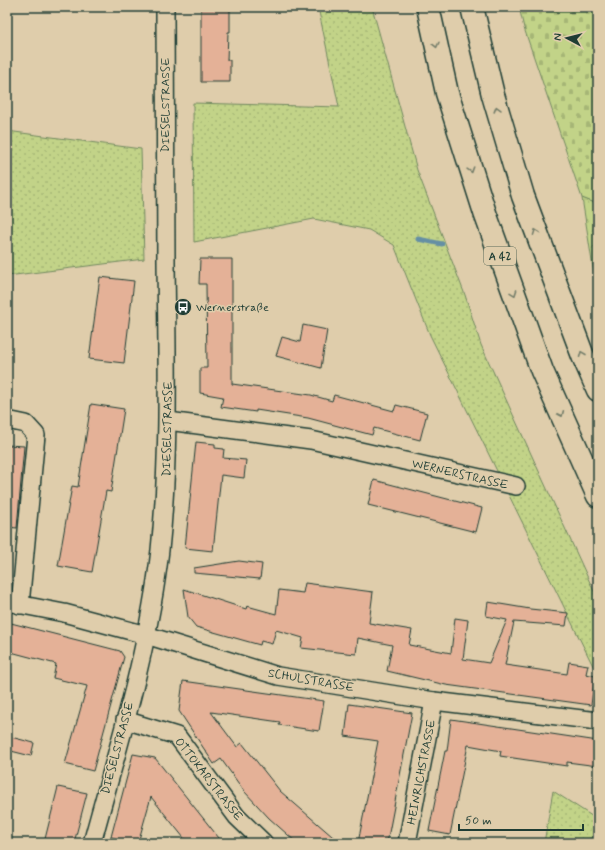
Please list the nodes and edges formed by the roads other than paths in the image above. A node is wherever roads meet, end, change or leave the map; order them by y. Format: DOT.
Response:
graph roads {
  1 [pos="165,7"];
  2 [pos="428,7"];
  3 [pos="472,7"];
  4 [pos="598,390"];
  5 [pos="7,420"];
  6 [pos="168,421"];
  7 [pos="516,486"];
  8 [pos="598,496"];
  9 [pos="13,603"];
  10 [pos="146,636"];
  11 [pos="434,701"];
  12 [pos="125,720"];
  13 [pos="598,721"];
  14 [pos="92,843"];
  15 [pos="264,843"];
  16 [pos="406,843"];
  1 -- 6 [label="street, DIESELSTRASSE"];
  2 -- 8 [label="highway, A 42, one-way"];
  4 -- 3 [label="highway, one-way"];
  5 -- 9 [label="street"];
  6 -- 7 [label="street, WERNERSTRASSE"];
  6 -- 10 [label="street, DIESELSTRASSE"];
  9 -- 10 [label="street, SCHULSTRASSE"];
  10 -- 11 [label="street, SCHULSTRASSE"];
  10 -- 12 [label="street, DIESELSTRASSE"];
  11 -- 13 [label="street, SCHULSTRASSE"];
  11 -- 16 [label="street, HEINRICHSTRASSE"];
  12 -- 14 [label="street, DIESELSTRASSE"];
  12 -- 15 [label="street, OTTOKARSTRASSE"];
}
